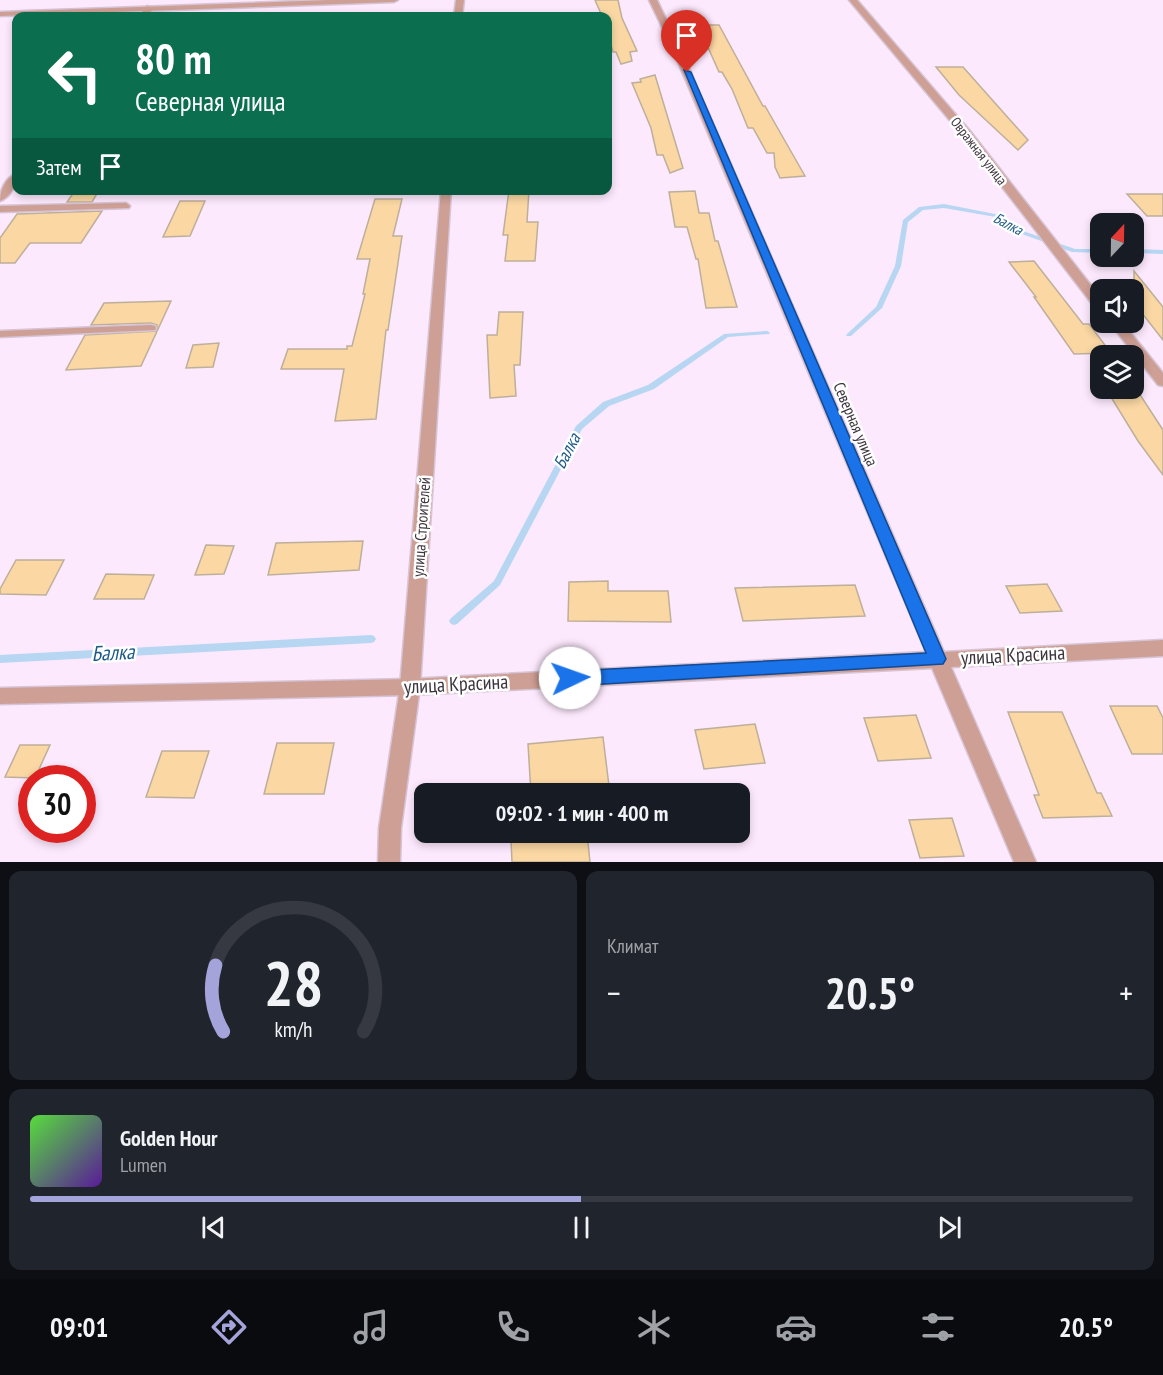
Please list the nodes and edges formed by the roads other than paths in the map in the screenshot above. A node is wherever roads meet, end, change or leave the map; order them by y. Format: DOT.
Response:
graph roads {
  1 [pos="156,0"];
  2 [pos="394,0"];
  3 [pos="653,0"];
  4 [pos="853,0"];
  5 [pos="150,9"];
  6 [pos="60,12"];
  7 [pos="147,12"];
  8 [pos="12,182"];
  9 [pos="446,195"];
  10 [pos="0,198"];
  11 [pos="126,206"];
  12 [pos="0,209"];
  13 [pos="1090,292"];
  14 [pos="151,328"];
  15 [pos="1124,333"];
  16 [pos="0,334"];
  17 [pos="1163,382"];
  18 [pos="1163,648"];
  19 [pos="937,659"];
  20 [pos="410,687"];
  21 [pos="0,696"];
  22 [pos="389,862"];
  23 [pos="1025,862"];
  1 -- 5 [label="street"];
  2 -- 5 [label="street"];
  3 -- 19 [label="street, Северная улица"];
  4 -- 13 [label="street, Овражная улица"];
  5 -- 6 [label="street"];
  5 -- 7 [label="street"];
  8 -- 10 [label="street"];
  9 -- 20 [label="street, улица Строителей"];
  11 -- 12 [label="lane"];
  14 -- 16 [label="lane"];
  15 -- 17 [label="street"];
  18 -- 19 [label="street, улица Красина"];
  19 -- 20 [label="street, улица Красина"];
  19 -- 23 [label="street, Северная улица"];
  20 -- 21 [label="street, улица Красина"];
  20 -- 22 [label="street, улица Строителей"];
}
